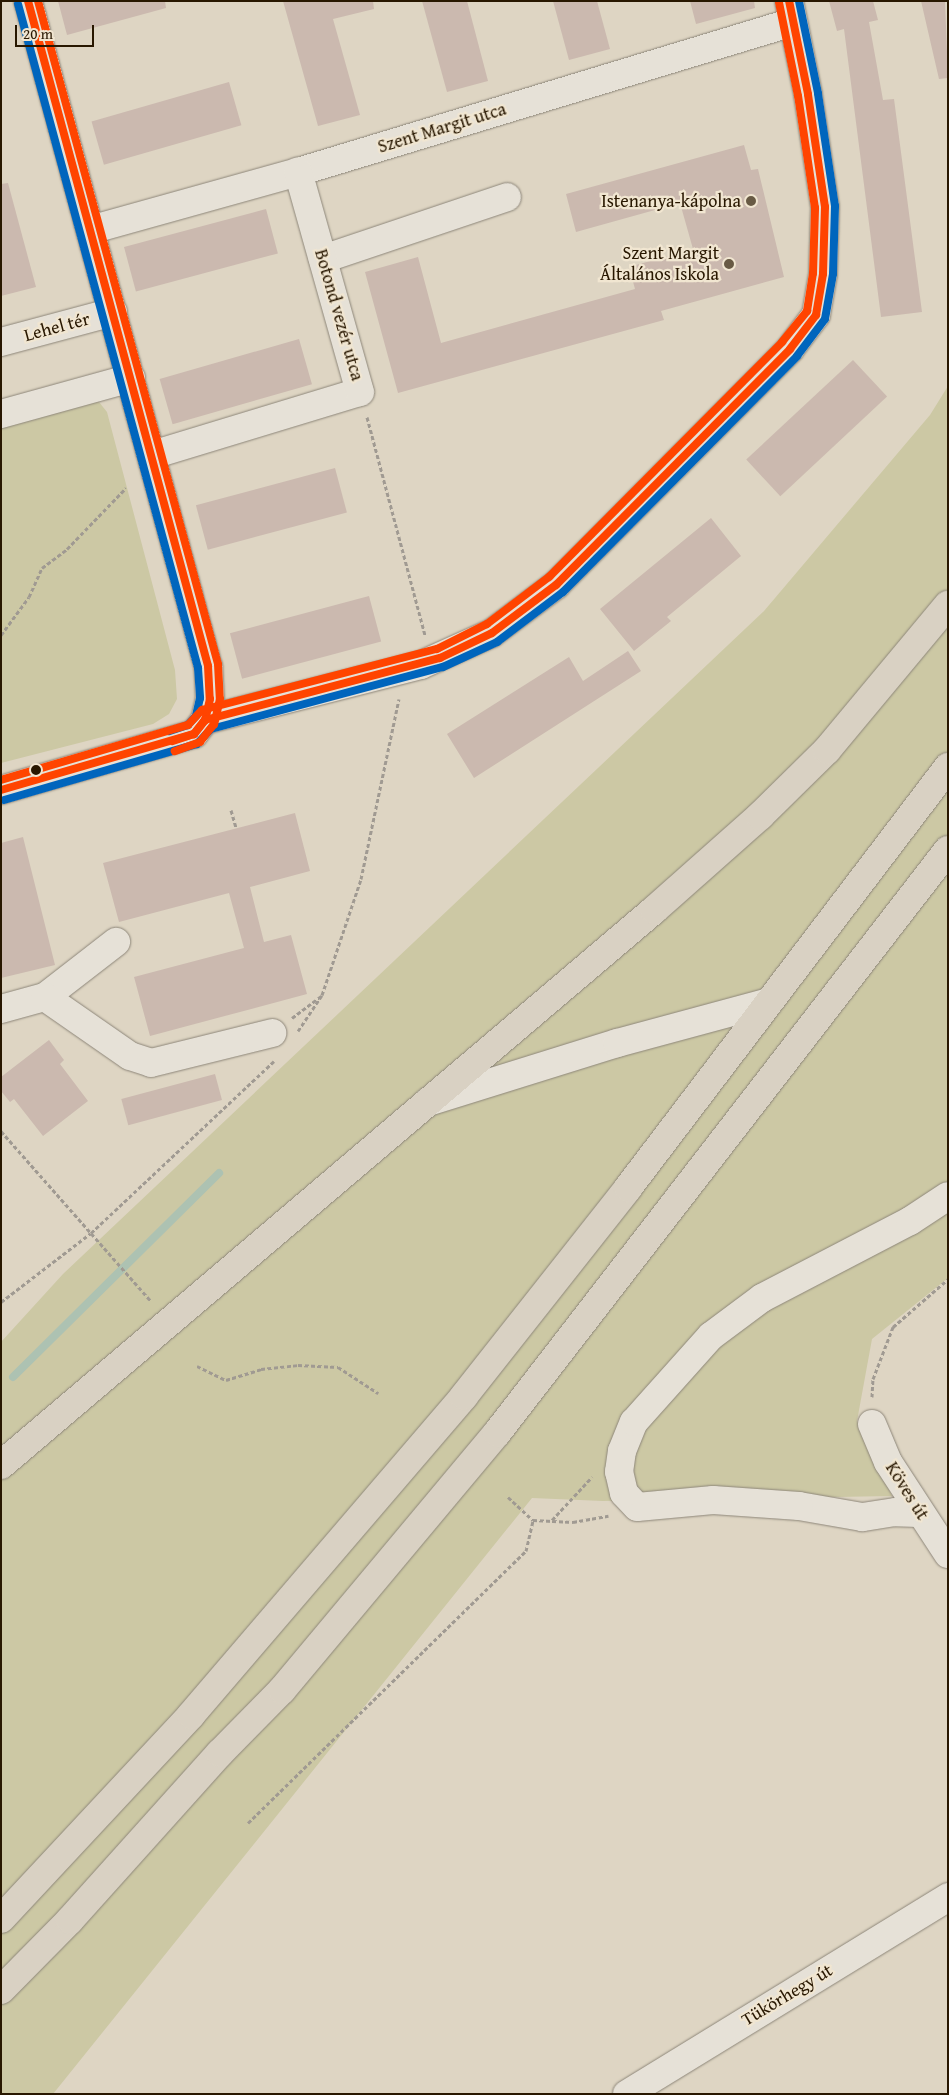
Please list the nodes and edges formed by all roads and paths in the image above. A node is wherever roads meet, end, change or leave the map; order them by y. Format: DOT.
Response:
graph roads {
  1 [pos="28,1"];
  2 [pos="791,12"];
  3 [pos="298,172"];
  4 [pos="507,197"];
  5 [pos="90,230"];
  6 [pos="323,259"];
  7 [pos="113,312"];
  8 [pos="1,342"];
  9 [pos="131,378"];
  10 [pos="360,392"];
  11 [pos="1,414"];
  12 [pos="152,455"];
  13 [pos="126,488"];
  14 [pos="948,605"];
  15 [pos="1,635"];
  16 [pos="440,658"];
  17 [pos="405,669"];
  18 [pos="205,720"];
  19 [pos="948,767"];
  20 [pos="1,790"];
  21 [pos="231,810"];
  22 [pos="236,828"];
  23 [pos="948,850"];
  24 [pos="948,866"];
  25 [pos="912,897"];
  26 [pos="116,942"];
  27 [pos="322,995"];
  28 [pos="45,997"];
  29 [pos="769,1002"];
  30 [pos="1,1009"];
  31 [pos="281,1043"];
  32 [pos="428,1102"];
  33 [pos="1,1131"];
  34 [pos="948,1196"];
  35 [pos="91,1233"];
  36 [pos="948,1279"];
  37 [pos="1,1302"];
  38 [pos="155,1306"];
  39 [pos="197,1366"];
  40 [pos="378,1393"];
  41 [pos="872,1424"];
  42 [pos="620,1462"];
  43 [pos="1,1465"];
  44 [pos="508,1498"];
  45 [pos="637,1507"];
  46 [pos="919,1513"];
  47 [pos="533,1520"];
  48 [pos="552,1521"];
  49 [pos="948,1554"];
  50 [pos="248,1823"];
  51 [pos="948,1897"];
  52 [pos="1,1919"];
  53 [pos="1,1990"];
  54 [pos="627,2094"];
  1 -- 5 [label="street"];
  2 -- 3 [label="street, Szent Margit utca"];
  2 -- 16 [label="street"];
  3 -- 5 [label="street, Szent Margit utca"];
  3 -- 6 [label="street, Botond vezér utca"];
  4 -- 6 [label="street"];
  5 -- 7 [label="street"];
  6 -- 10 [label="street, Botond vezér utca"];
  7 -- 8 [label="street, Lehel tér"];
  7 -- 9 [label="street"];
  9 -- 11 [label="street"];
  9 -- 12 [label="street"];
  10 -- 12 [label="street, Botond vezér utca"];
  10 -- 16 [label="path"];
  12 -- 18 [label="street"];
  13 -- 15 [label="path"];
  14 -- 32 [label="main road"];
  16 -- 17 [label="street"];
  17 -- 18 [label="street"];
  17 -- 27 [label="path"];
  18 -- 20 [label="street"];
  19 -- 29 [label="main road"];
  21 -- 22 [label="path"];
  23 -- 25 [label="main road"];
  24 -- 25 [label="main road"];
  25 -- 53 [label="main road"];
  26 -- 28 [label="street"];
  27 -- 31 [label="path"];
  27 -- 31 [label="path"];
  28 -- 30 [label="street"];
  28 -- 31 [label="street"];
  29 -- 32 [label="street"];
  29 -- 52 [label="main road"];
  31 -- 35 [label="path"];
  32 -- 43 [label="main road"];
  33 -- 35 [label="path"];
  34 -- 42 [label="street"];
  35 -- 37 [label="path"];
  35 -- 38 [label="path"];
  36 -- 41 [label="path"];
  39 -- 40 [label="path"];
  41 -- 46 [label="street, Köves út"];
  42 -- 45 [label="street"];
  42 -- 48 [label="path"];
  44 -- 47 [label="path"];
  45 -- 46 [label="street"];
  45 -- 48 [label="path"];
  46 -- 49 [label="street, Köves út"];
  47 -- 48 [label="path"];
  47 -- 50 [label="path"];
  51 -- 54 [label="street, Tükörhegy út"];
}
